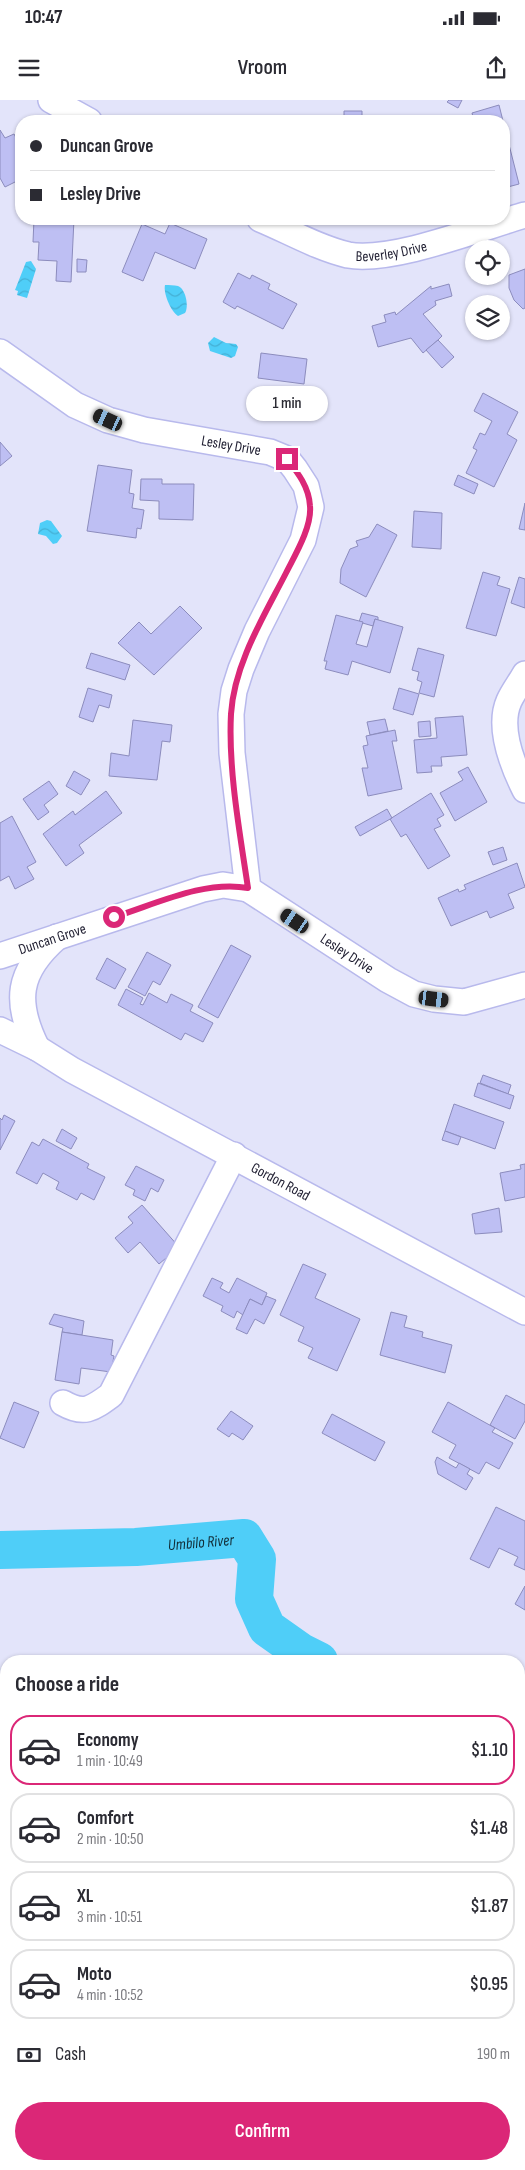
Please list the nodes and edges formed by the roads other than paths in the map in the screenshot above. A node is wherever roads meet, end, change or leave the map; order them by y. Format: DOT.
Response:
graph roads {
  1 [pos="51,100"];
  2 [pos="77,115"];
  3 [pos="525,215"];
  4 [pos="510,220"];
  5 [pos="274,225"];
  6 [pos="492,225"];
  7 [pos="0,352"];
  8 [pos="525,674"];
  9 [pos="525,790"];
  10 [pos="248,888"];
  11 [pos="61,934"];
  12 [pos="0,956"];
  13 [pos="525,985"];
  14 [pos="0,1030"];
  15 [pos="37,1048"];
  16 [pos="234,1155"];
  17 [pos="525,1312"];
  18 [pos="63,1403"];
  1 -- 2 [label="street"];
  3 -- 4 [label="street, Beverley Drive"];
  5 -- 6 [label="street, Beverley Drive"];
  7 -- 10 [label="street, Lesley Drive"];
  8 -- 9 [label="street"];
  10 -- 11 [label="street, Duncan Grove"];
  10 -- 13 [label="street, Lesley Drive"];
  11 -- 12 [label="street, Duncan Grove"];
  11 -- 15 [label="street"];
  14 -- 15 [label="street, Gordon Road"];
  15 -- 16 [label="street, Gordon Road"];
  16 -- 17 [label="street, Gordon Road"];
  16 -- 18 [label="street"];
}
